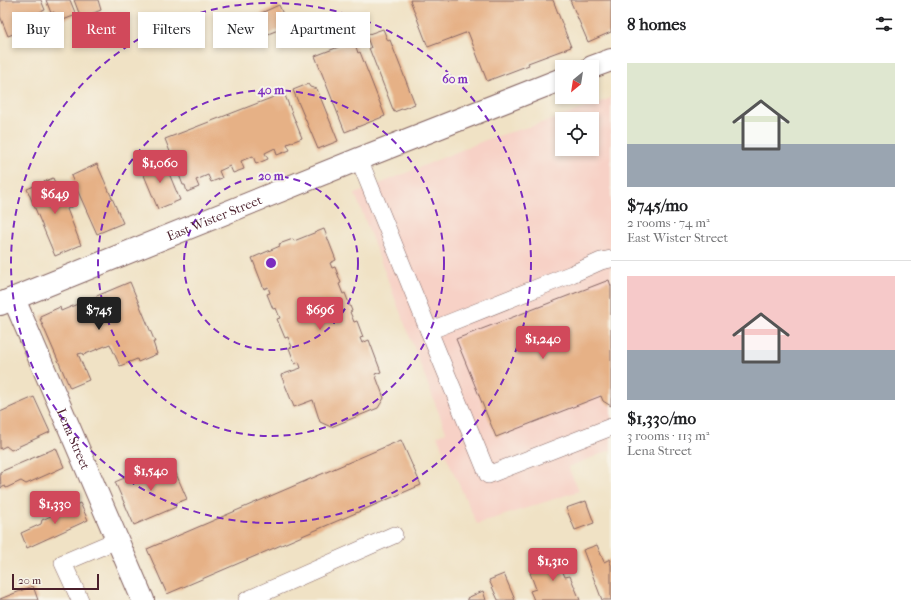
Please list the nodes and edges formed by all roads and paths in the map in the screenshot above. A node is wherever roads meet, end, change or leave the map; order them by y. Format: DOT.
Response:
graph roads {
  1 [pos="611,60"];
  2 [pos="599,64"];
  3 [pos="555,82"];
  4 [pos="359,159"];
  5 [pos="611,259"];
  6 [pos="7,302"];
  7 [pos="429,331"];
  8 [pos="611,427"];
  9 [pos="394,535"];
  10 [pos="117,540"];
  11 [pos="80,600"];
  12 [pos="143,600"];
  13 [pos="247,600"];
  1 -- 2 [label="street"];
  3 -- 4 [label="street, East Wister Street"];
  4 -- 6 [label="street, East Wister Street"];
  4 -- 7 [label="lane"];
  5 -- 7 [label="lane"];
  6 -- 10 [label="street, Lena Street"];
  7 -- 8 [label="lane"];
  9 -- 13 [label="lane"];
  10 -- 11 [label="lane"];
  10 -- 12 [label="street, Lena Street"];
}
